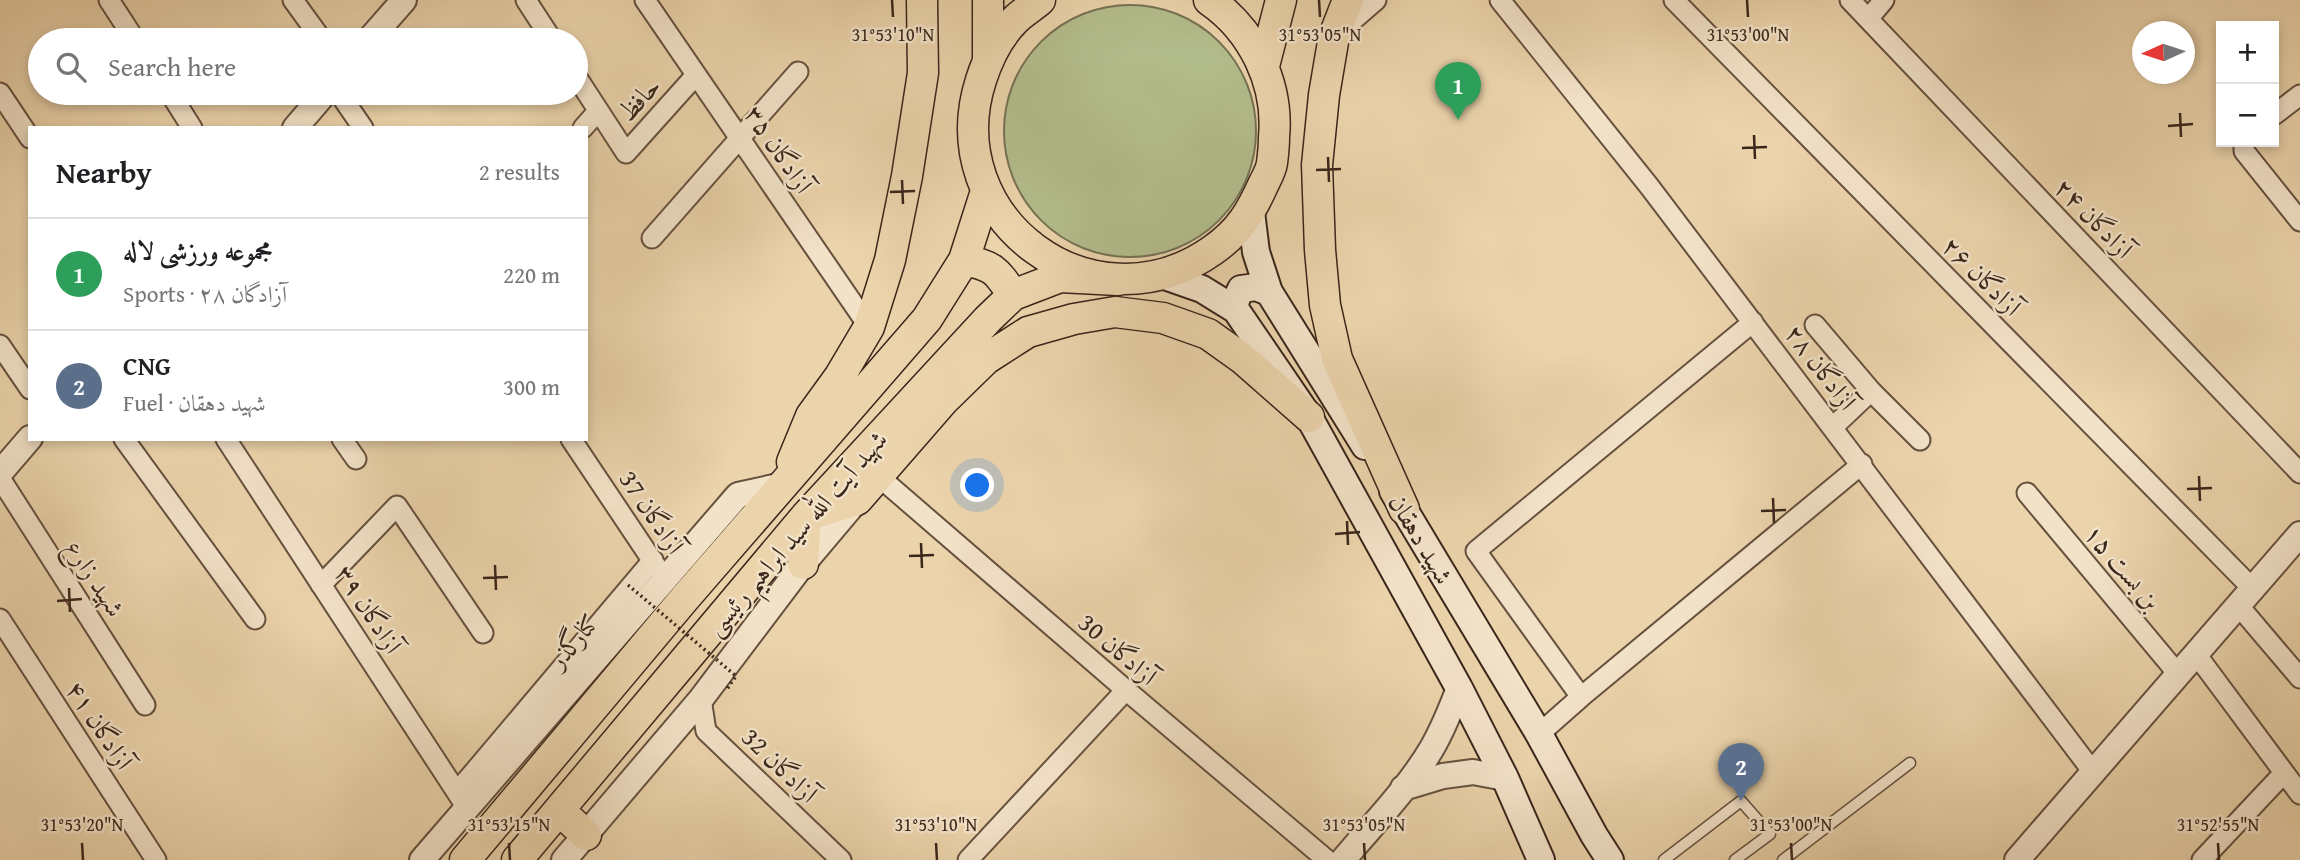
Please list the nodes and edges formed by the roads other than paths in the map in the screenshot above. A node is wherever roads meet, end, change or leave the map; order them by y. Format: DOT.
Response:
graph roads {
  1 [pos="109,0"];
  2 [pos="293,0"];
  3 [pos="404,0"];
  4 [pos="526,0"];
  5 [pos="645,0"];
  6 [pos="922,0"];
  7 [pos="988,0"];
  8 [pos="1040,0"];
  9 [pos="1209,0"];
  10 [pos="1281,0"];
  11 [pos="1348,0"];
  12 [pos="1376,0"];
  13 [pos="1500,0"];
  14 [pos="1674,0"];
  15 [pos="1850,0"];
  16 [pos="1884,0"];
  17 [pos="1868,19"];
  18 [pos="127,28"];
  19 [pos="313,28"];
  20 [pos="380,28"];
  21 [pos="544,28"];
  22 [pos="1334,36"];
  23 [pos="988,58"];
  24 [pos="1264,66"];
  25 [pos="798,72"];
  26 [pos="696,75"];
  27 [pos="0,93"];
  28 [pos="588,95"];
  29 [pos="2300,96"];
  30 [pos="178,105"];
  31 [pos="314,105"];
  32 [pos="347,105"];
  33 [pos="598,111"];
  34 [pos="2279,111"];
  35 [pos="191,126"];
  36 [pos="297,126"];
  37 [pos="362,126"];
  38 [pos="585,126"];
  39 [pos="28,135"];
  40 [pos="741,139"];
  41 [pos="2244,147"];
  42 [pos="986,191"];
  43 [pos="1251,212"];
  44 [pos="2300,221"];
  45 [pos="652,238"];
  46 [pos="964,260"];
  47 [pos="1162,275"];
  48 [pos="1118,280"];
  49 [pos="1269,292"];
  50 [pos="1013,295"];
  51 [pos="1236,310"];
  52 [pos="1754,322"];
  53 [pos="1815,324"];
  54 [pos="869,327"];
  55 [pos="0,345"];
  56 [pos="28,386"];
  57 [pos="1871,391"];
  58 [pos="1309,417"];
  59 [pos="1833,427"];
  60 [pos="28,440"];
  61 [pos="1920,440"];
  62 [pos="125,441"];
  63 [pos="227,441"];
  64 [pos="343,441"];
  65 [pos="572,441"];
  66 [pos="356,459"];
  67 [pos="1862,464"];
  68 [pos="0,473"];
  69 [pos="2300,473"];
  70 [pos="877,475"];
  71 [pos="0,478"];
  72 [pos="783,485"];
  73 [pos="2027,494"];
  74 [pos="857,500"];
  75 [pos="1404,509"];
  76 [pos="806,516"];
  77 [pos="2300,534"];
  78 [pos="803,564"];
  79 [pos="659,570"];
  80 [pos="321,585"];
  81 [pos="2245,597"];
  82 [pos="0,619"];
  83 [pos="255,619"];
  84 [pos="483,633"];
  85 [pos="2196,654"];
  86 [pos="2178,674"];
  87 [pos="2300,678"];
  88 [pos="1459,688"];
  89 [pos="1126,690"];
  90 [pos="1581,697"];
  91 [pos="701,699"];
  92 [pos="145,705"];
  93 [pos="1539,734"];
  94 [pos="1910,762"];
  95 [pos="2093,772"];
  96 [pos="2284,773"];
  97 [pos="1506,778"];
  98 [pos="1403,788"];
  99 [pos="2300,794"];
  100 [pos="462,800"];
  101 [pos="559,810"];
  102 [pos="586,835"];
  103 [pos="1616,859"];
  104 [pos="156,860"];
  105 [pos="422,860"];
  106 [pos="465,860"];
  107 [pos="517,860"];
  108 [pos="564,860"];
  109 [pos="841,860"];
  110 [pos="968,860"];
  111 [pos="1327,860"];
  112 [pos="1343,860"];
  113 [pos="1541,860"];
  114 [pos="1664,860"];
  115 [pos="1735,860"];
  116 [pos="1783,860"];
  117 [pos="2017,860"];
  118 [pos="2202,860"];
  1 -- 18 [label="street"];
  2 -- 19 [label="street"];
  3 -- 20 [label="street"];
  4 -- 21 [label="street"];
  5 -- 26 [label="street, آزادگان ۳۵"];
  6 -- 54 [label="main road"];
  7 -- 23 [label="main road"];
  8 -- 23 [label="main road"];
  9 -- 24 [label="main road"];
  10 -- 24 [label="main road"];
  11 -- 22 [label="main road"];
  12 -- 22 [label="street"];
  13 -- 52 [label="street, ۲۸ آزادگان"];
  14 -- 81 [label="street, ۲۶ آزادگان"];
  15 -- 17 [label="street, ۲۴ آزادگان"];
  16 -- 17 [label="street"];
  17 -- 69 [label="street, ۲۴ آزادگان"];
  22 -- 75 [label="main road"];
  23 -- 42 [label="main road"];
  24 -- 43 [label="main road"];
  25 -- 40 [label="street"];
  26 -- 33 [label="street, حافظ"];
  26 -- 40 [label="street, آزادگان ۳۵"];
  27 -- 39 [label="street"];
  28 -- 33 [label="street, حافظ"];
  29 -- 34 [label="street"];
  30 -- 35 [label="street"];
  31 -- 36 [label="street"];
  32 -- 37 [label="street"];
  33 -- 38 [label="street"];
  40 -- 45 [label="street"];
  40 -- 54 [label="street, آزادگان ۳۵"];
  41 -- 44 [label="street"];
  42 -- 46 [label="main road, شهید آیت الله سید ابراهیم رئیسی"];
  42 -- 48 [label="main road"];
  43 -- 47 [label="main road"];
  43 -- 49 [label="main road, شهید دهقان"];
  46 -- 50 [label="main road"];
  46 -- 72 [label="main road, شهید آیت الله سید ابراهیم رئیسی"];
  47 -- 48 [label="main road"];
  47 -- 51 [label="main road, شهید دهقان"];
  48 -- 50 [label="main road, شهید آیت الله سید ابراهیم رئیسی"];
  49 -- 51 [label="main road"];
  49 -- 75 [label="main road, شهید دهقان"];
  50 -- 76 [label="main road, شهید آیت الله سید ابراهیم رئیسی"];
  51 -- 58 [label="main road, شهید دهقان"];
  52 -- 59 [label="street, ۲۸ آزادگان"];
  52 -- 90 [label="street"];
  53 -- 57 [label="street"];
  54 -- 72 [label="main road"];
  55 -- 56 [label="street"];
  57 -- 59 [label="street"];
  57 -- 61 [label="street"];
  58 -- 70 [label="main road"];
  58 -- 88 [label="main road, شهید دهقان"];
  59 -- 67 [label="street, ۲۸ آزادگان"];
  60 -- 68 [label="street"];
  62 -- 83 [label="street"];
  63 -- 80 [label="street, آزادگان ۳۹"];
  64 -- 66 [label="street"];
  65 -- 79 [label="street, آزادگان 37"];
  67 -- 90 [label="street"];
  67 -- 95 [label="street, ۲۸ آزادگان"];
  70 -- 74 [label="main road"];
  70 -- 89 [label="street, آزادگان 30"];
  71 -- 92 [label="street, شهید زارع"];
  72 -- 79 [label="street, کنارگذر"];
  72 -- 106 [label="main road, شهید آیت الله سید ابراهیم رئیسی"];
  73 -- 86 [label="street, بن بست ۱۵"];
  74 -- 76 [label="main road"];
  74 -- 78 [label="street"];
  75 -- 93 [label="main road, شهید دهقان"];
  76 -- 78 [label="main road"];
  76 -- 101 [label="main road, شهید آیت الله سید ابراهیم رئیسی"];
  77 -- 81 [label="street"];
  78 -- 91 [label="street"];
  79 -- 100 [label="street, کنارگذر"];
  80 -- 84 [label="street"];
  80 -- 100 [label="street, آزادگان ۳۹"];
  81 -- 85 [label="street"];
  81 -- 87 [label="street, ۲۶ آزادگان"];
  82 -- 104 [label="street, آزادگان ۴۱"];
  85 -- 86 [label="street"];
  85 -- 96 [label="street"];
  86 -- 95 [label="street"];
  88 -- 97 [label="main road, شهید دهقان"];
  88 -- 98 [label="street"];
  89 -- 110 [label="street"];
  89 -- 111 [label="street, آزادگان 30"];
  90 -- 93 [label="street"];
  91 -- 102 [label="street"];
  91 -- 109 [label="street, آزادگان 32"];
  93 -- 103 [label="main road, شهید دهقان"];
  94 -- 116 [label="lane"];
  95 -- 117 [label="street"];
  96 -- 99 [label="street"];
  96 -- 118 [label="street"];
  97 -- 98 [label="street"];
  97 -- 113 [label="main road, شهید دهقان"];
  98 -- 112 [label="street"];
  100 -- 105 [label="street, کنارگذر"];
  101 -- 102 [label="main road"];
  101 -- 107 [label="main road, شهید آیت الله سید ابراهیم رئیسی"];
  102 -- 108 [label="street"];
  114 -- 115 [label="lane"];
}
